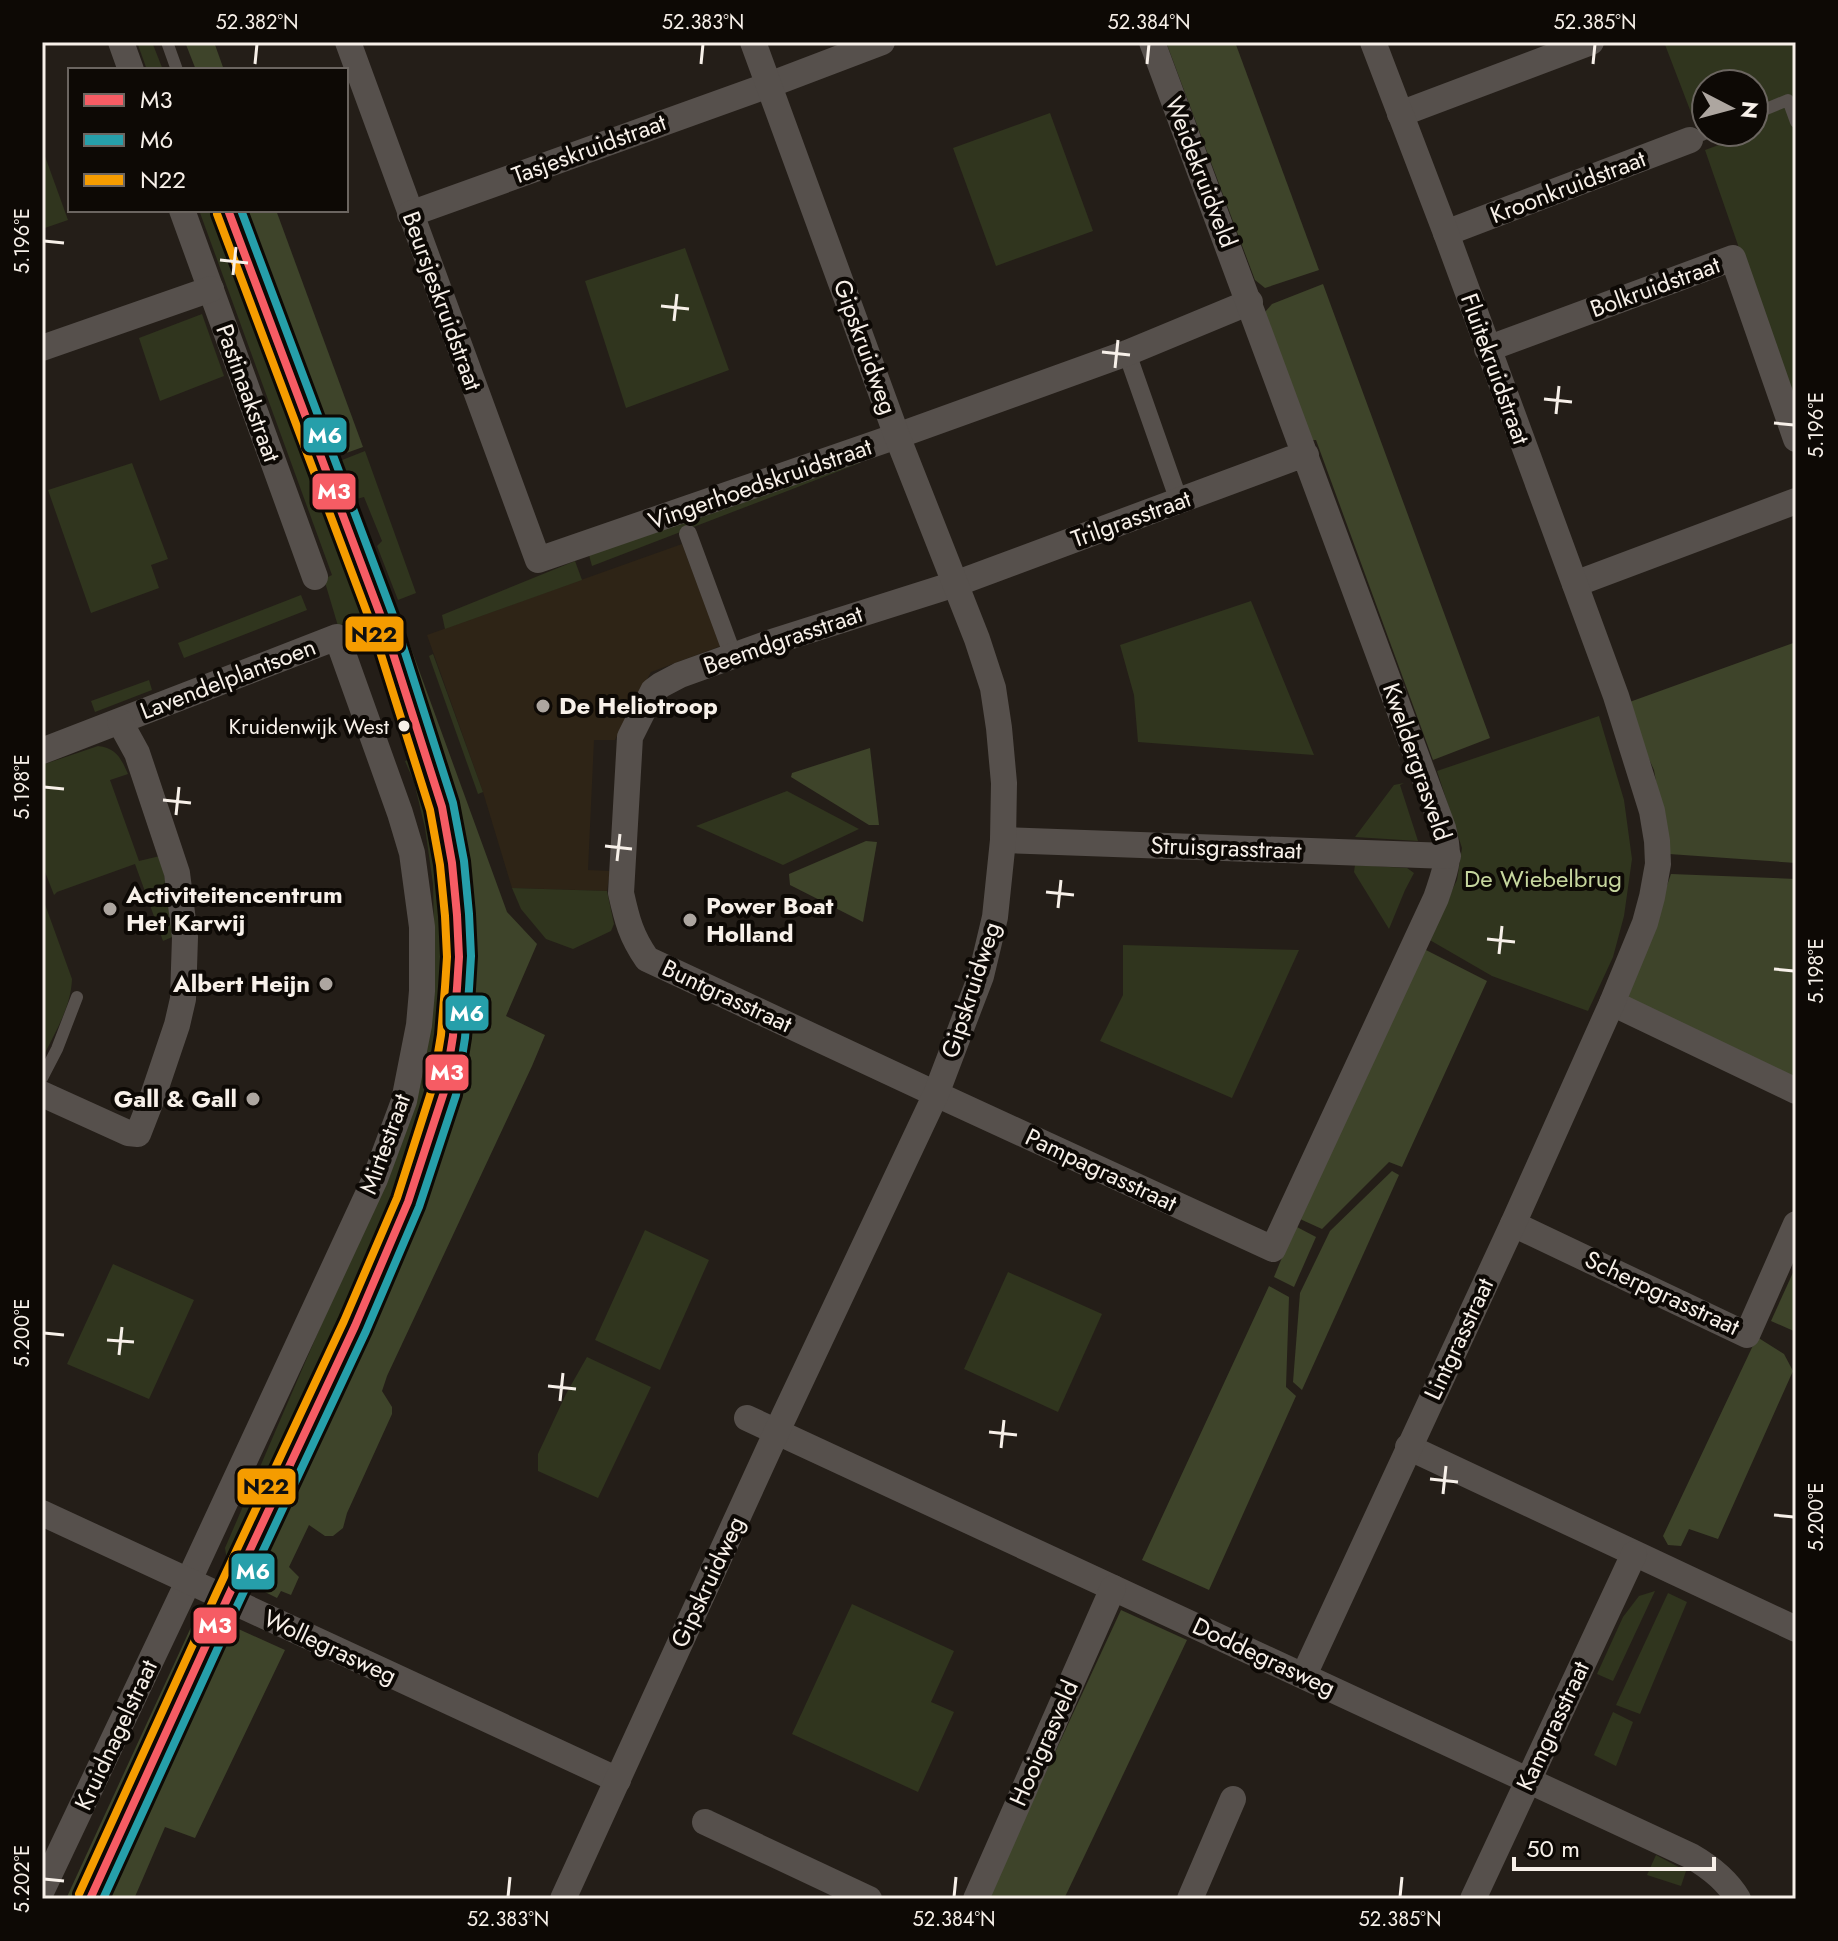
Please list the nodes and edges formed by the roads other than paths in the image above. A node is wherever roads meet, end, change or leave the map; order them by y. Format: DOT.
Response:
graph roads {
  1 [pos="121,42"];
  2 [pos="167,42"];
  3 [pos="348,42"];
  4 [pos="753,42"];
  5 [pos="882,42"];
  6 [pos="1152,42"];
  7 [pos="1373,42"];
  8 [pos="1591,42"];
  9 [pos="130,68"];
  10 [pos="176,68"];
  11 [pos="769,85"];
  12 [pos="1770,107"];
  13 [pos="1400,114"];
  14 [pos="1796,122"];
  15 [pos="1690,140"];
  16 [pos="183,212"];
  17 [pos="229,212"];
  18 [pos="410,214"];
  19 [pos="1446,233"];
  20 [pos="211,289"];
  21 [pos="1250,302"];
  22 [pos="42,348"];
  23 [pos="1487,349"];
  24 [pos="1127,353"];
  25 [pos="897,436"];
  26 [pos="1796,439"];
  27 [pos="1306,455"];
  28 [pos="1179,501"];
  29 [pos="1796,501"];
  30 [pos="688,534"];
  31 [pos="538,560"];
  32 [pos="315,577"];
  33 [pos="955,584"];
  34 [pos="1575,584"];
  35 [pos="337,637"];
  36 [pos="731,649"];
  37 [pos="120,722"];
  38 [pos="42,751"];
  39 [pos="625,822"];
  40 [pos="1003,840"];
  41 [pos="1448,856"];
  42 [pos="77,997"];
  43 [pos="1612,1003"];
  44 [pos="42,1078"];
  45 [pos="1796,1091"];
  46 [pos="42,1094"];
  47 [pos="936,1094"];
  48 [pos="1513,1224"];
  49 [pos="1796,1224"];
  50 [pos="1266,1246"];
  51 [pos="747,1418"];
  52 [pos="777,1431"];
  53 [pos="1408,1447"];
  54 [pos="42,1513"];
  55 [pos="1634,1554"];
  56 [pos="189,1580"];
  57 [pos="1113,1588"];
  58 [pos="227,1599"];
  59 [pos="1796,1629"];
  60 [pos="1304,1675"];
  61 [pos="618,1780"];
  62 [pos="1528,1780"];
  63 [pos="1233,1799"];
  64 [pos="705,1822"];
  65 [pos="42,1890"];
  66 [pos="90,1899"];
  67 [pos="563,1899"];
  68 [pos="869,1899"];
  69 [pos="976,1899"];
  70 [pos="1190,1899"];
  71 [pos="1473,1899"];
  72 [pos="1738,1899"];
  1 -- 9 [label="street"];
  2 -- 10 [label="lane"];
  3 -- 18 [label="street, Beursjeskruidstraat"];
  4 -- 11 [label="street, Gipskruidweg"];
  5 -- 11 [label="street, Tasjeskruidstraat"];
  6 -- 21 [label="street, Weidekruidveld"];
  7 -- 13 [label="street, Fluitekruidstraat"];
  8 -- 13 [label="street"];
  11 -- 18 [label="street, Tasjeskruidstraat"];
  11 -- 25 [label="street, Gipskruidweg"];
  12 -- 14 [label="lane"];
  13 -- 19 [label="street, Fluitekruidstraat"];
  15 -- 19 [label="street, Kroonkruidstraat"];
  16 -- 20 [label="street, Pastinaakstraat"];
  17 -- 58 [label="lane"];
  18 -- 31 [label="street, Beursjeskruidstraat"];
  19 -- 23 [label="street, Fluitekruidstraat"];
  20 -- 22 [label="street"];
  20 -- 32 [label="street, Pastinaakstraat"];
  21 -- 24 [label="street, Vingerhoedskruidstraat"];
  21 -- 27 [label="street, Kweldergrasveld"];
  23 -- 26 [label="street, Bolkruidstraat"];
  23 -- 34 [label="street, Fluitekruidstraat"];
  24 -- 25 [label="street, Vingerhoedskruidstraat"];
  24 -- 28 [label="street"];
  25 -- 31 [label="street, Vingerhoedskruidstraat"];
  25 -- 33 [label="street, Gipskruidweg"];
  27 -- 28 [label="street, Trilgrasstraat"];
  27 -- 41 [label="street, Kweldergrasveld"];
  28 -- 33 [label="street, Trilgrasstraat"];
  29 -- 34 [label="street"];
  30 -- 36 [label="street, Beemdgrasstraat"];
  33 -- 36 [label="street, Beemdgrasstraat"];
  33 -- 40 [label="street, Gipskruidweg"];
  34 -- 43 [label="street, Fluitekruidstraat"];
  35 -- 37 [label="street, Lavendelplantsoen"];
  35 -- 56 [label="street, Mirtestraat"];
  36 -- 39 [label="street, Beemdgrasstraat"];
  37 -- 38 [label="street, Lavendelplantsoen"];
  37 -- 46 [label="street, Lavendelplantsoen"];
  39 -- 47 [label="street, Buntgrasstraat"];
  40 -- 41 [label="street, Struisgrasstraat"];
  40 -- 47 [label="street, Gipskruidweg"];
  41 -- 50 [label="street, Kweldergrasveld"];
  42 -- 44 [label="lane"];
  43 -- 45 [label="street"];
  43 -- 48 [label="street, Lintgrasstraat"];
  47 -- 50 [label="street, Pampagrasstraat"];
  47 -- 52 [label="street, Gipskruidweg"];
  48 -- 49 [label="street, Scherpgrasstraat"];
  48 -- 53 [label="street, Lintgrasstraat"];
  51 -- 52 [label="street, Doddegrasweg"];
  52 -- 57 [label="street, Doddegrasweg"];
  52 -- 61 [label="street, Gipskruidweg"];
  53 -- 55 [label="street"];
  53 -- 60 [label="street, Lintgrasstraat"];
  54 -- 56 [label="street, Wollegrasweg"];
  55 -- 59 [label="street"];
  55 -- 62 [label="street, Kamgrasstraat"];
  56 -- 58 [label="street, Wollegrasweg"];
  56 -- 65 [label="street, Kruidnagelstraat"];
  57 -- 60 [label="street, Doddegrasweg"];
  57 -- 69 [label="street, Hooigrasveld"];
  58 -- 61 [label="street, Wollegrasweg"];
  58 -- 66 [label="lane"];
  60 -- 62 [label="street, Doddegrasweg"];
  61 -- 67 [label="street, Gipskruidweg"];
  62 -- 71 [label="street, Kamgrasstraat"];
  62 -- 72 [label="street, Doddegrasweg"];
  63 -- 70 [label="street"];
  64 -- 68 [label="street"];
}
